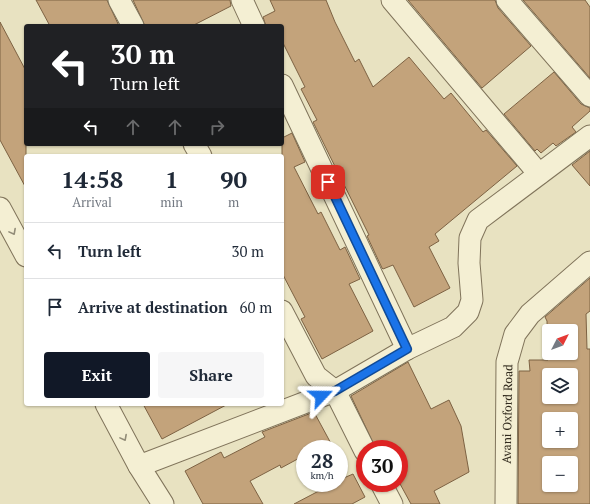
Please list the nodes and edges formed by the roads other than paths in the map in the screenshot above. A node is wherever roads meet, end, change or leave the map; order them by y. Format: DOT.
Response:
graph roads {
  1 [pos="119,0"];
  2 [pos="242,0"];
  3 [pos="392,0"];
  4 [pos="507,0"];
  5 [pos="132,24"];
  6 [pos="253,24"];
  7 [pos="284,89"];
  8 [pos="590,96"];
  9 [pos="590,136"];
  10 [pos="539,174"];
  11 [pos="0,208"];
  12 [pos="24,252"];
  13 [pos="590,262"];
  14 [pos="284,314"];
  15 [pos="407,349"];
  16 [pos="335,391"];
  17 [pos="107,406"];
  18 [pos="360,440"];
  19 [pos="139,466"];
  20 [pos="386,492"];
  21 [pos="163,504"];
  22 [pos="392,504"];
  23 [pos="506,504"];
  1 -- 5 [label="street"];
  2 -- 6 [label="street"];
  3 -- 10 [label="street"];
  4 -- 8 [label="street"];
  7 -- 15 [label="street"];
  9 -- 10 [label="street"];
  10 -- 15 [label="street"];
  11 -- 12 [label="street, one-way"];
  13 -- 23 [label="street, Avani Oxford Road"];
  14 -- 16 [label="street"];
  15 -- 16 [label="street"];
  16 -- 18 [label="street"];
  16 -- 19 [label="street"];
  17 -- 19 [label="street, one-way"];
  19 -- 21 [label="street"];
  20 -- 22 [label="street"];
}
